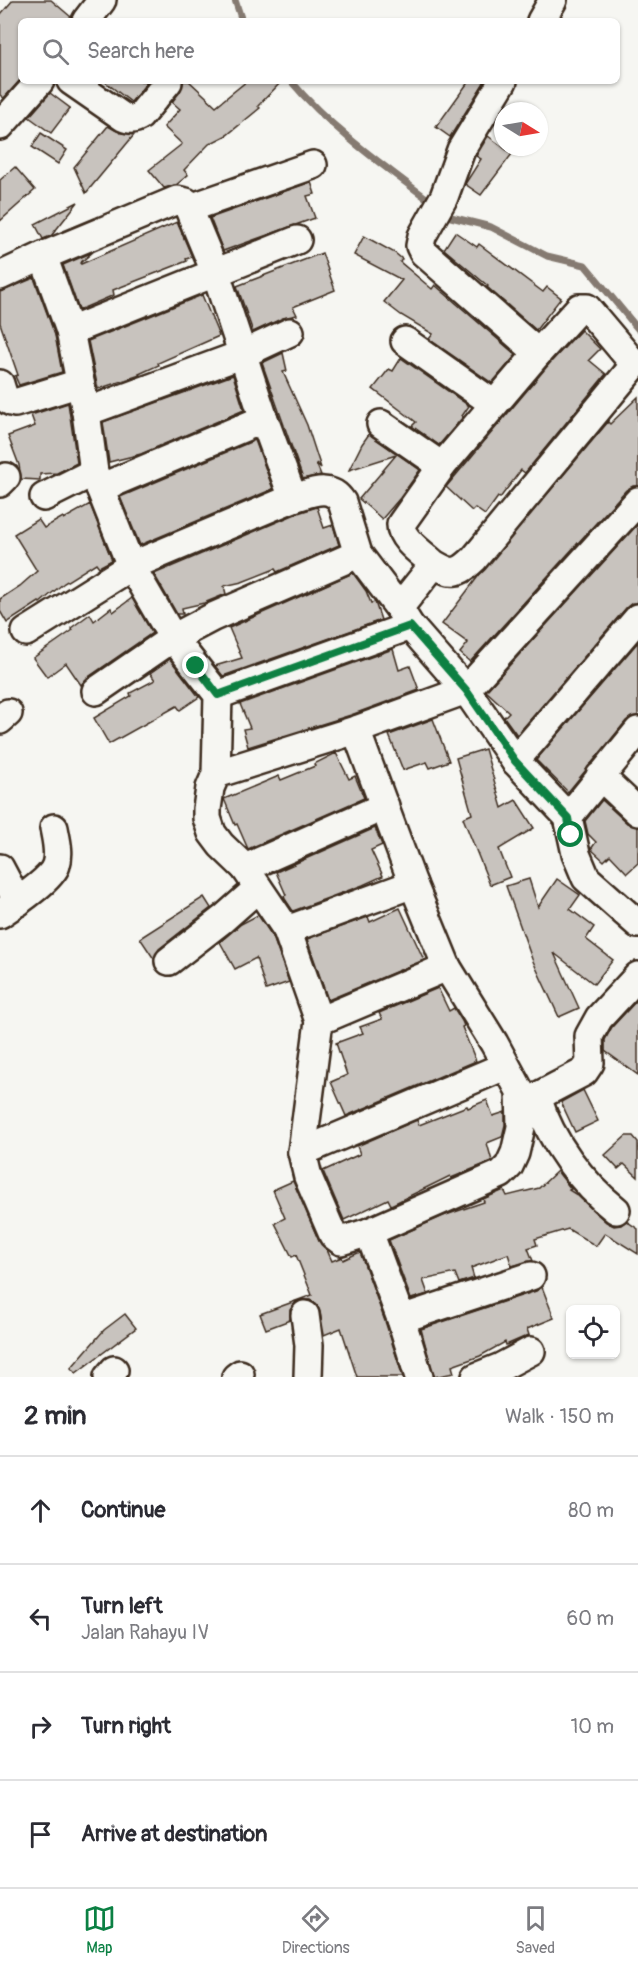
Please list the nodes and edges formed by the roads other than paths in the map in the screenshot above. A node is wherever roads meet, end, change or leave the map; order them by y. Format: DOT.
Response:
graph roads {
  1 [pos="102,0"];
  2 [pos="554,0"];
  3 [pos="88,18"];
  4 [pos="542,18"];
  5 [pos="37,84"];
  6 [pos="75,84"];
  7 [pos="166,84"];
  8 [pos="501,84"];
  9 [pos="0,126"];
  10 [pos="313,165"];
  11 [pos="190,208"];
  12 [pos="297,240"];
  13 [pos="43,256"];
  14 [pos="216,274"];
  15 [pos="0,276"];
  16 [pos="70,331"];
  17 [pos="290,332"];
  18 [pos="405,341"];
  19 [pos="538,352"];
  20 [pos="243,354"];
  21 [pos="80,383"];
  22 [pos="0,384"];
  23 [pos="494,404"];
  24 [pos="86,412"];
  25 [pos="264,419"];
  26 [pos="381,424"];
  27 [pos="442,466"];
  28 [pos="97,480"];
  29 [pos="44,497"];
  30 [pos="293,498"];
  31 [pos="638,501"];
  32 [pos="358,554"];
  33 [pos="434,564"];
  34 [pos="131,566"];
  35 [pos="404,617"];
  36 [pos="638,618"];
  37 [pos="26,632"];
  38 [pos="173,638"];
  39 [pos="466,690"];
  40 [pos="96,691"];
  41 [pos="218,695"];
  42 [pos="356,730"];
  43 [pos="638,731"];
  44 [pos="515,761"];
  45 [pos="216,774"];
  46 [pos="600,776"];
  47 [pos="385,806"];
  48 [pos="638,812"];
  49 [pos="568,818"];
  50 [pos="54,828"];
  51 [pos="0,868"];
  52 [pos="251,878"];
  53 [pos="413,884"];
  54 [pos="9,908"];
  55 [pos="638,924"];
  56 [pos="287,930"];
  57 [pos="169,961"];
  58 [pos="447,967"];
  59 [pos="638,976"];
  60 [pos="319,1021"];
  61 [pos="505,1066"];
  62 [pos="302,1152"];
  63 [pos="616,1210"];
  64 [pos="369,1232"];
  65 [pos="531,1276"];
  66 [pos="305,1315"];
  67 [pos="401,1319"];
  68 [pos="531,1351"];
  69 [pos="510,1372"];
  70 [pos="308,1377"];
  71 [pos="419,1377"];
  72 [pos="476,1377"];
  1 -- 3 [label="street"];
  2 -- 4 [label="street"];
  5 -- 9 [label="street"];
  6 -- 7 [label="street"];
  8 -- 19 [label="street"];
  10 -- 11 [label="street"];
  11 -- 13 [label="street"];
  11 -- 14 [label="street"];
  12 -- 14 [label="street"];
  13 -- 15 [label="street"];
  13 -- 16 [label="street"];
  14 -- 16 [label="street"];
  14 -- 20 [label="street"];
  16 -- 21 [label="street"];
  17 -- 20 [label="street"];
  18 -- 23 [label="street"];
  19 -- 23 [label="street"];
  19 -- 33 [label="street"];
  20 -- 24 [label="street"];
  20 -- 25 [label="street"];
  21 -- 22 [label="street"];
  21 -- 24 [label="street"];
  23 -- 27 [label="street"];
  24 -- 28 [label="street"];
  25 -- 28 [label="street"];
  25 -- 30 [label="street"];
  26 -- 27 [label="street"];
  27 -- 33 [label="street"];
  28 -- 29 [label="street"];
  28 -- 34 [label="street"];
  30 -- 32 [label="street"];
  30 -- 34 [label="street"];
  31 -- 39 [label="street"];
  32 -- 35 [label="street"];
  32 -- 38 [label="street"];
  33 -- 35 [label="street"];
  34 -- 37 [label="street"];
  34 -- 38 [label="street"];
  35 -- 39 [label="street"];
  35 -- 41 [label="street"];
  36 -- 44 [label="street"];
  38 -- 40 [label="street"];
  38 -- 41 [label="street"];
  39 -- 42 [label="street"];
  39 -- 44 [label="street"];
  41 -- 45 [label="street"];
  42 -- 45 [label="street"];
  42 -- 47 [label="street"];
  43 -- 46 [label="street"];
  44 -- 49 [label="street"];
  45 -- 52 [label="street"];
  46 -- 48 [label="street"];
  46 -- 49 [label="street"];
  47 -- 52 [label="street"];
  47 -- 53 [label="street"];
  49 -- 55 [label="street"];
  50 -- 54 [label="street"];
  51 -- 54 [label="street"];
  52 -- 56 [label="street"];
  52 -- 57 [label="street"];
  53 -- 56 [label="street"];
  53 -- 58 [label="street"];
  56 -- 60 [label="street"];
  58 -- 60 [label="street"];
  58 -- 61 [label="street"];
  59 -- 63 [label="street"];
  60 -- 62 [label="street"];
  61 -- 62 [label="street"];
  61 -- 64 [label="street"];
  62 -- 64 [label="street"];
  64 -- 67 [label="street"];
  65 -- 67 [label="street"];
  66 -- 70 [label="street"];
  67 -- 71 [label="street"];
  68 -- 69 [label="street"];
  69 -- 72 [label="street"];
}
